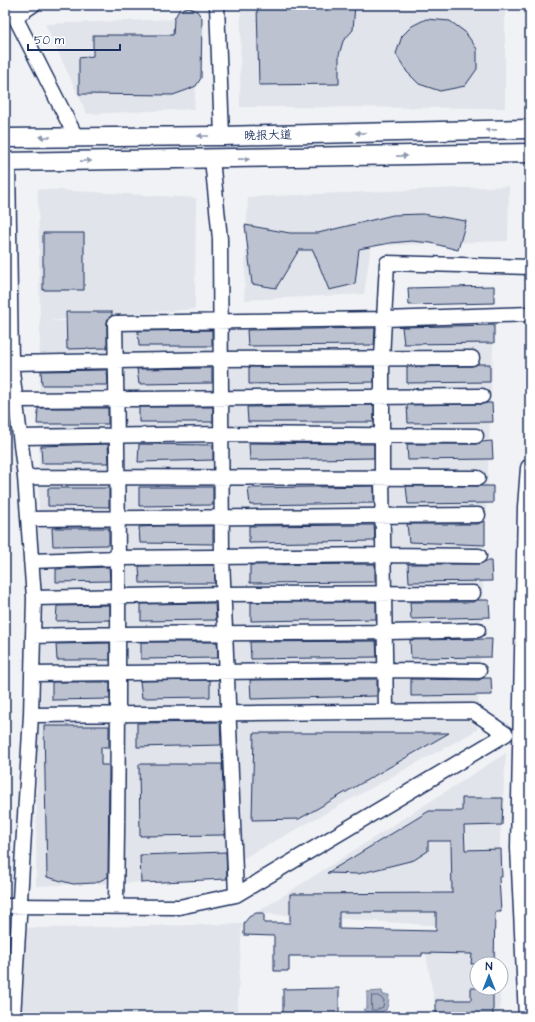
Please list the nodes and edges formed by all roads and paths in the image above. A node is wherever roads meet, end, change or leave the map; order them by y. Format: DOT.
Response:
graph roads {
  1 [pos="33,5"];
  2 [pos="218,5"];
  3 [pos="12,11"];
  4 [pos="530,129"];
  5 [pos="222,136"];
  6 [pos="76,137"];
  7 [pos="5,138"];
  8 [pos="530,153"];
  9 [pos="212,159"];
  10 [pos="6,162"];
  11 [pos="530,267"];
  12 [pos="530,314"];
  13 [pos="385,319"];
  14 [pos="221,322"];
  15 [pos="382,358"];
  16 [pos="472,358"];
  17 [pos="221,359"];
  18 [pos="115,362"];
  19 [pos="11,363"];
  20 [pos="482,396"];
  21 [pos="382,397"];
  22 [pos="222,398"];
  23 [pos="16,400"];
  24 [pos="116,400"];
  25 [pos="222,434"];
  26 [pos="117,435"];
  27 [pos="382,435"];
  28 [pos="476,436"];
  29 [pos="20,437"];
  30 [pos="530,468"];
  31 [pos="25,477"];
  32 [pos="118,477"];
  33 [pos="222,478"];
  34 [pos="382,478"];
  35 [pos="478,478"];
  36 [pos="382,515"];
  37 [pos="478,515"];
  38 [pos="119,518"];
  39 [pos="222,518"];
  40 [pos="28,519"];
  41 [pos="383,555"];
  42 [pos="479,556"];
  43 [pos="118,558"];
  44 [pos="222,558"];
  45 [pos="31,561"];
  46 [pos="384,593"];
  47 [pos="473,593"];
  48 [pos="224,594"];
  49 [pos="118,597"];
  50 [pos="34,598"];
  51 [pos="478,630"];
  52 [pos="118,633"];
  53 [pos="225,633"];
  54 [pos="385,633"];
  55 [pos="33,636"];
  56 [pos="385,670"];
  57 [pos="479,671"];
  58 [pos="227,672"];
  59 [pos="32,674"];
  60 [pos="118,674"];
  61 [pos="386,711"];
  62 [pos="228,713"];
  63 [pos="119,714"];
  64 [pos="31,715"];
  65 [pos="236,895"];
  66 [pos="5,906"];
  67 [pos="20,906"];
  68 [pos="116,906"];
  69 [pos="13,1017"];
  70 [pos="528,1017"];
  1 -- 3 [label="street"];
  2 -- 5 [label="street"];
  3 -- 6 [label="street"];
  4 -- 5 [label="main road, 晚报大道, one-way"];
  5 -- 6 [label="main road, 晚报大道, one-way"];
  6 -- 7 [label="main road, 晚报大道, one-way"];
  9 -- 8 [label="main road, 晚报大道, one-way"];
  10 -- 9 [label="main road, 晚报大道, one-way"];
  9 -- 14 [label="street"];
  10 -- 19 [label="street"];
  11 -- 13 [label="street"];
  12 -- 13 [label="street"];
  13 -- 14 [label="street"];
  13 -- 15 [label="street"];
  14 -- 17 [label="street"];
  14 -- 18 [label="street"];
  15 -- 16 [label="street"];
  15 -- 17 [label="street"];
  15 -- 21 [label="street"];
  17 -- 18 [label="street"];
  17 -- 22 [label="street"];
  18 -- 19 [label="street"];
  18 -- 24 [label="street"];
  19 -- 23 [label="street"];
  20 -- 21 [label="street"];
  21 -- 22 [label="street"];
  21 -- 27 [label="street"];
  22 -- 24 [label="street"];
  22 -- 25 [label="street"];
  23 -- 24 [label="street"];
  23 -- 29 [label="street"];
  24 -- 26 [label="street"];
  25 -- 26 [label="street"];
  25 -- 27 [label="street"];
  25 -- 33 [label="street"];
  26 -- 29 [label="street"];
  26 -- 32 [label="street"];
  27 -- 28 [label="street"];
  27 -- 34 [label="street"];
  29 -- 31 [label="street"];
  30 -- 70 [label="main road"];
  31 -- 32 [label="street"];
  31 -- 40 [label="street"];
  32 -- 33 [label="street"];
  32 -- 38 [label="street"];
  33 -- 34 [label="street"];
  33 -- 39 [label="street"];
  34 -- 35 [label="street"];
  34 -- 36 [label="street"];
  36 -- 37 [label="street"];
  36 -- 39 [label="street"];
  36 -- 41 [label="street"];
  38 -- 39 [label="street"];
  38 -- 40 [label="street"];
  38 -- 43 [label="street"];
  39 -- 44 [label="street"];
  40 -- 45 [label="street"];
  41 -- 42 [label="street"];
  41 -- 44 [label="street"];
  41 -- 46 [label="street"];
  43 -- 44 [label="street"];
  43 -- 45 [label="street"];
  43 -- 49 [label="street"];
  44 -- 48 [label="street"];
  45 -- 50 [label="street"];
  46 -- 47 [label="street"];
  46 -- 48 [label="street"];
  46 -- 54 [label="street"];
  48 -- 49 [label="street"];
  48 -- 53 [label="street"];
  49 -- 50 [label="street"];
  49 -- 52 [label="street"];
  50 -- 55 [label="street"];
  51 -- 54 [label="street"];
  52 -- 53 [label="street"];
  52 -- 55 [label="street"];
  52 -- 60 [label="street"];
  53 -- 54 [label="street"];
  53 -- 58 [label="street"];
  54 -- 56 [label="street"];
  55 -- 59 [label="street"];
  56 -- 57 [label="street"];
  56 -- 58 [label="street"];
  56 -- 61 [label="street"];
  58 -- 60 [label="street"];
  58 -- 62 [label="street"];
  59 -- 60 [label="street"];
  59 -- 64 [label="street"];
  60 -- 63 [label="street"];
  61 -- 62 [label="street"];
  61 -- 65 [label="street"];
  62 -- 63 [label="street"];
  62 -- 65 [label="street"];
  63 -- 64 [label="street"];
  63 -- 68 [label="street"];
  64 -- 67 [label="street"];
  65 -- 68 [label="street"];
  66 -- 67 [label="street"];
  67 -- 68 [label="street"];
  67 -- 69 [label="street"];
}
